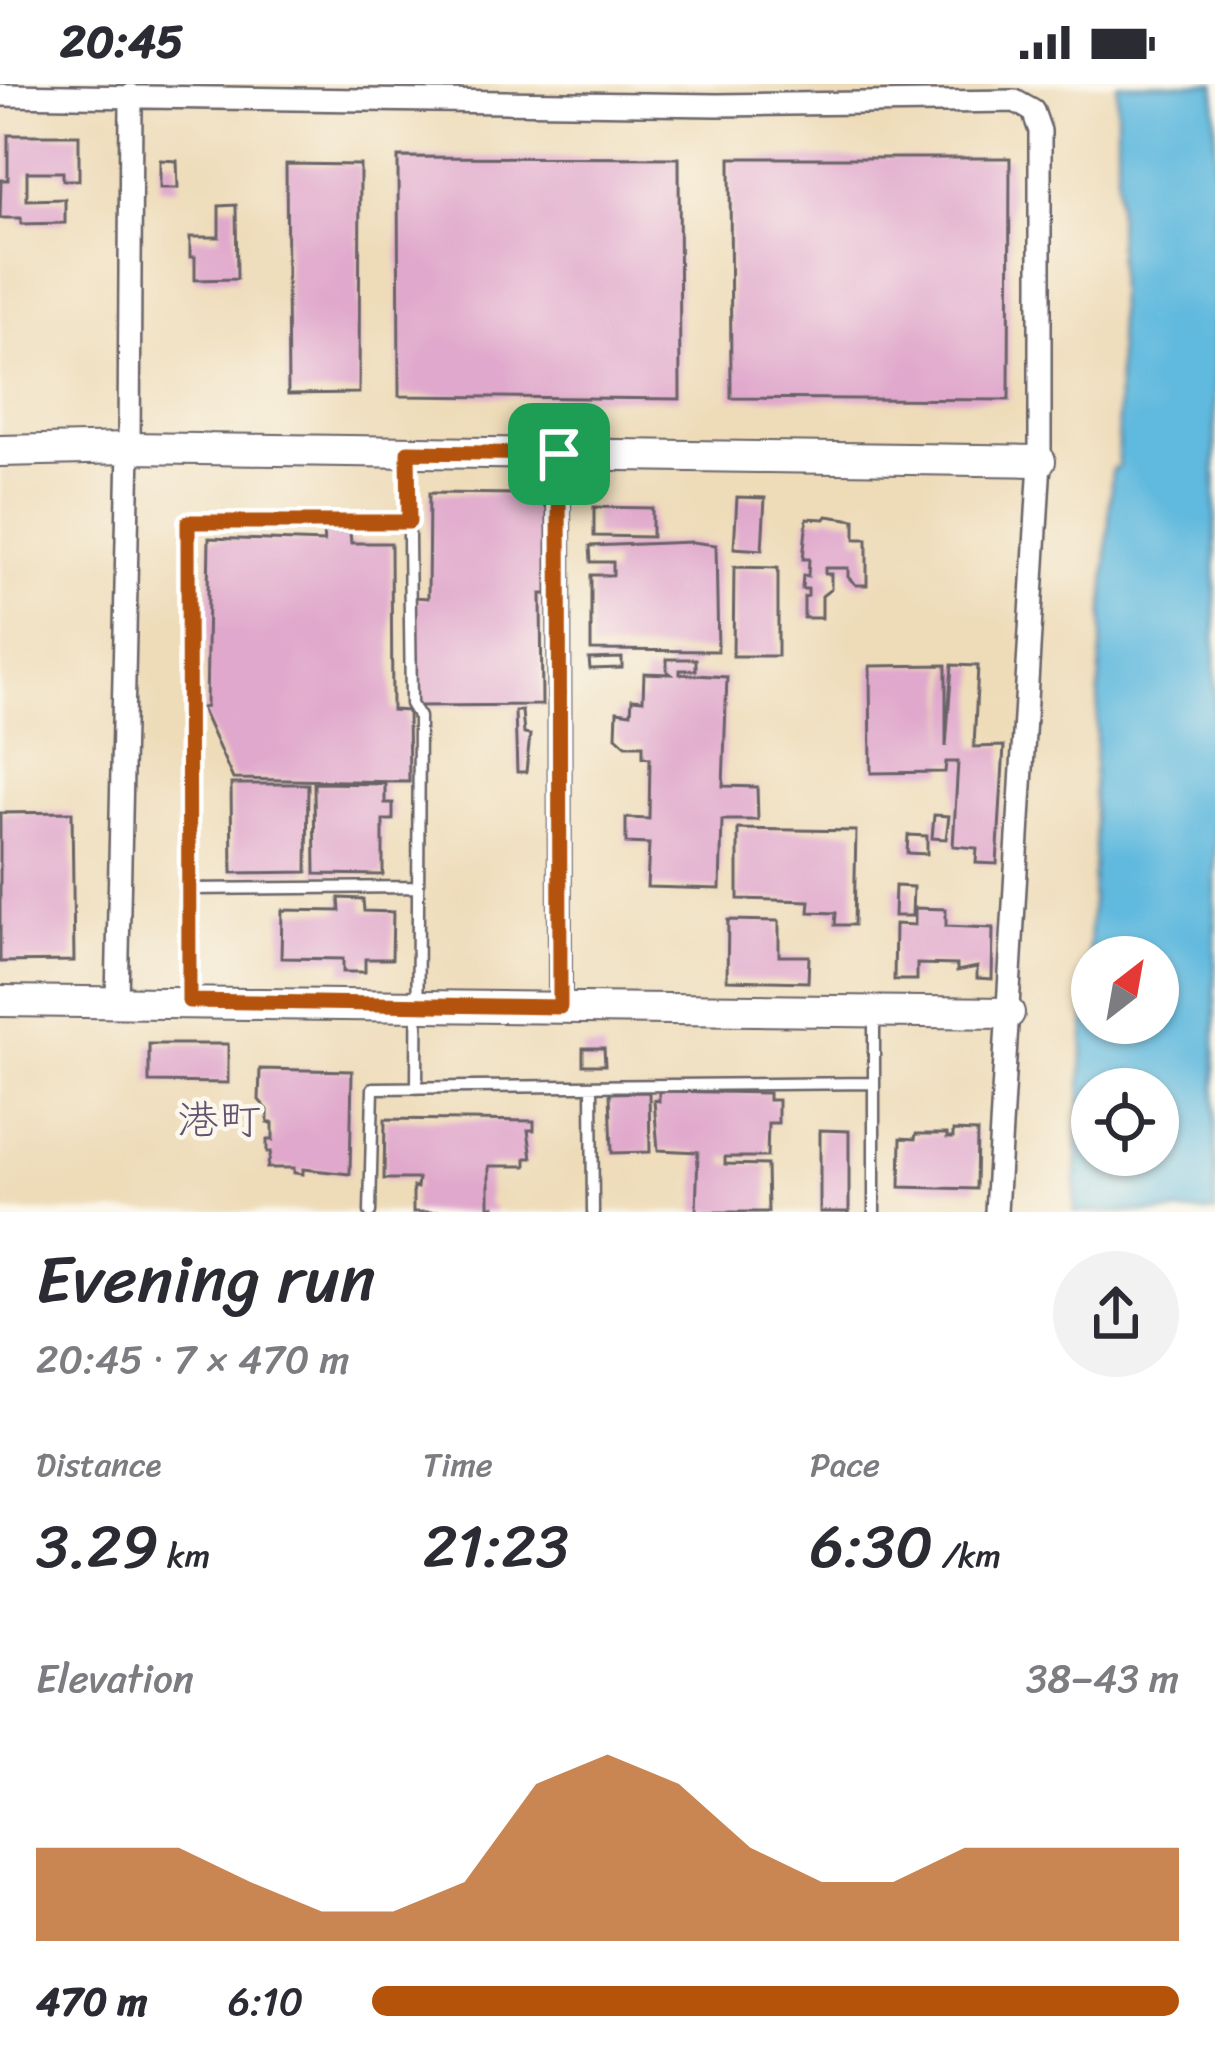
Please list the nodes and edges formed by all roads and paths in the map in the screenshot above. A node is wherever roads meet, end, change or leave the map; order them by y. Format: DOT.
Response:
graph roads {
  1 [pos="0,95"];
  2 [pos="131,95"];
  3 [pos="129,448"];
  4 [pos="0,451"];
  5 [pos="408,452"];
  6 [pos="559,454"];
  7 [pos="1040,460"];
  8 [pos="409,522"];
  9 [pos="417,886"];
  10 [pos="189,889"];
  11 [pos="117,1000"];
  12 [pos="0,1001"];
  13 [pos="189,1001"];
  14 [pos="416,1005"];
  15 [pos="560,1007"];
  16 [pos="874,1011"];
  17 [pos="1009,1013"];
  18 [pos="874,1083"];
  19 [pos="592,1086"];
  20 [pos="417,1088"];
  21 [pos="370,1212"];
  22 [pos="593,1212"];
  23 [pos="874,1212"];
  24 [pos="996,1212"];
  1 -- 2 [label="street"];
  2 -- 3 [label="street"];
  2 -- 7 [label="street"];
  3 -- 4 [label="street"];
  3 -- 5 [label="street"];
  3 -- 11 [label="street"];
  5 -- 6 [label="street"];
  5 -- 8 [label="lane"];
  6 -- 7 [label="street"];
  6 -- 15 [label="street"];
  7 -- 17 [label="street"];
  8 -- 9 [label="lane"];
  8 -- 10 [label="lane"];
  9 -- 10 [label="lane"];
  9 -- 14 [label="lane"];
  10 -- 13 [label="lane"];
  11 -- 12 [label="street"];
  11 -- 13 [label="street"];
  13 -- 14 [label="street"];
  14 -- 15 [label="street"];
  14 -- 20 [label="lane"];
  15 -- 16 [label="street"];
  16 -- 17 [label="street"];
  16 -- 18 [label="lane"];
  17 -- 24 [label="street"];
  18 -- 19 [label="lane"];
  18 -- 23 [label="lane"];
  19 -- 20 [label="lane"];
  19 -- 22 [label="lane"];
  20 -- 21 [label="lane"];
}
